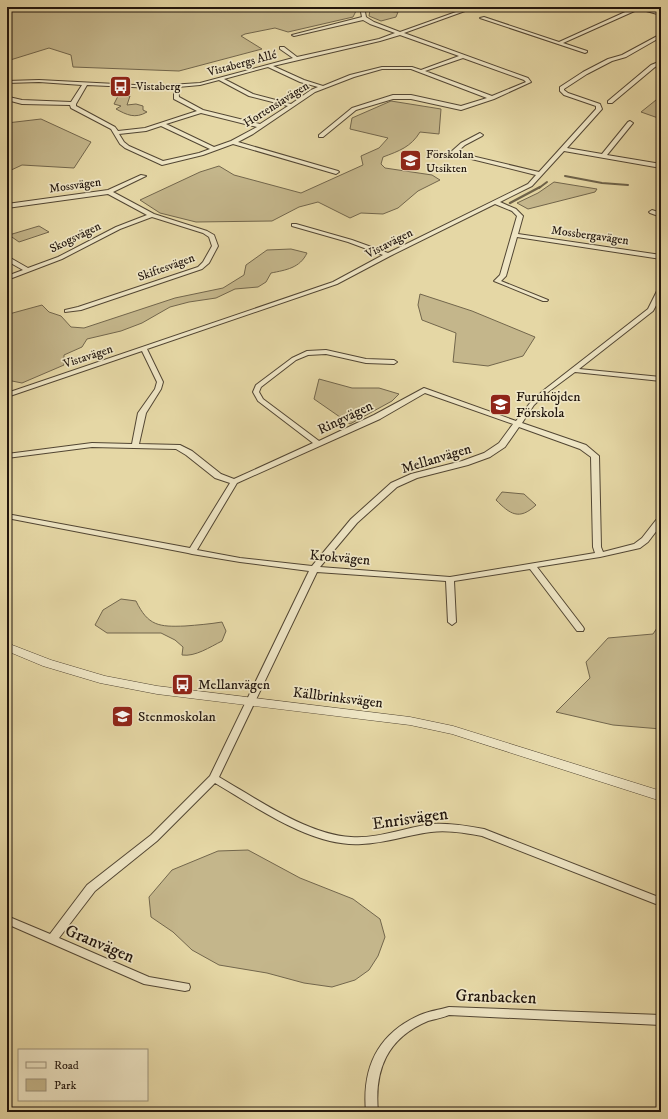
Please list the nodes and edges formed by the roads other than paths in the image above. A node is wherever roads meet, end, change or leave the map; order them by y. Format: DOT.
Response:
graph roads {
  1 [pos="366,7"];
  2 [pos="474,7"];
  3 [pos="637,7"];
  4 [pos="661,14"];
  5 [pos="364,18"];
  6 [pos="482,18"];
  7 [pos="401,33"];
  8 [pos="661,35"];
  9 [pos="294,36"];
  10 [pos="560,43"];
  11 [pos="282,48"];
  12 [pos="585,52"];
  13 [pos="464,56"];
  14 [pos="297,59"];
  15 [pos="661,62"];
  16 [pos="268,66"];
  17 [pos="421,71"];
  18 [pos="220,79"];
  19 [pos="7,82"];
  20 [pos="86,83"];
  21 [pos="176,86"];
  22 [pos="322,87"];
  23 [pos="492,98"];
  24 [pos="9,99"];
  25 [pos="610,102"];
  26 [pos="72,104"];
  27 [pos="290,105"];
  28 [pos="201,111"];
  29 [pos="630,123"];
  30 [pos="160,124"];
  31 [pos="260,126"];
  32 [pos="116,133"];
  33 [pos="480,135"];
  34 [pos="321,136"];
  35 [pos="233,142"];
  36 [pos="214,149"];
  37 [pos="564,149"];
  38 [pos="603,156"];
  39 [pos="661,166"];
  40 [pos="336,172"];
  41 [pos="540,174"];
  42 [pos="143,176"];
  43 [pos="110,192"];
  44 [pos="495,202"];
  45 [pos="7,206"];
  46 [pos="652,212"];
  47 [pos="152,215"];
  48 [pos="661,215"];
  49 [pos="294,225"];
  50 [pos="516,235"];
  51 [pos="388,255"];
  52 [pos="661,257"];
  53 [pos="7,258"];
  54 [pos="27,270"];
  55 [pos="7,278"];
  56 [pos="661,289"];
  57 [pos="546,300"];
  58 [pos="67,311"];
  59 [pos="144,349"];
  60 [pos="394,362"];
  61 [pos="572,370"];
  62 [pos="661,379"];
  63 [pos="7,395"];
  64 [pos="518,423"];
  65 [pos="319,444"];
  66 [pos="136,446"];
  67 [pos="7,456"];
  68 [pos="234,482"];
  69 [pos="7,516"];
  70 [pos="661,522"];
  71 [pos="192,552"];
  72 [pos="600,555"];
  73 [pos="533,567"];
  74 [pos="314,569"];
  75 [pos="450,579"];
  76 [pos="452,622"];
  77 [pos="580,629"];
  78 [pos="7,647"];
  79 [pos="250,701"];
  80 [pos="214,778"];
  81 [pos="661,796"];
  82 [pos="661,902"];
  83 [pos="7,920"];
  84 [pos="51,940"];
  85 [pos="184,987"];
  86 [pos="661,1020"];
  87 [pos="372,1112"];
  1 -- 5 [label="street"];
  2 -- 7 [label="street, Vistabergs Allé"];
  3 -- 4 [label="street"];
  3 -- 10 [label="street"];
  5 -- 7 [label="street"];
  5 -- 9 [label="street"];
  6 -- 10 [label="street"];
  7 -- 13 [label="street"];
  7 -- 14 [label="street, Vistabergs Allé"];
  8 -- 37 [label="street, Vistavägen"];
  10 -- 12 [label="street"];
  11 -- 14 [label="street"];
  13 -- 17 [label="street"];
  13 -- 23 [label="street"];
  14 -- 16 [label="street, Vistabergs Allé"];
  15 -- 25 [label="street"];
  16 -- 18 [label="street, Vistabergs Allé"];
  16 -- 22 [label="street"];
  17 -- 22 [label="street, Hortensiavägen"];
  17 -- 23 [label="street, Hortensiavägen"];
  18 -- 21 [label="street, Vistabergs Allé"];
  18 -- 27 [label="street"];
  19 -- 20 [label="street, Vistabergs Allé"];
  20 -- 21 [label="street, Vistabergs Allé"];
  20 -- 26 [label="street"];
  21 -- 28 [label="street"];
  22 -- 27 [label="street, Hortensiavägen"];
  23 -- 34 [label="street"];
  24 -- 26 [label="street"];
  26 -- 32 [label="street, Hortensiavägen"];
  27 -- 31 [label="street, Hortensiavägen"];
  28 -- 30 [label="street"];
  28 -- 31 [label="street"];
  29 -- 38 [label="street"];
  30 -- 32 [label="street"];
  30 -- 36 [label="street"];
  31 -- 35 [label="street, Hortensiavägen"];
  32 -- 36 [label="street, Hortensiavägen"];
  33 -- 41 [label="street"];
  35 -- 36 [label="street, Hortensiavägen"];
  35 -- 40 [label="street"];
  37 -- 38 [label="street"];
  37 -- 41 [label="street, Vistavägen"];
  38 -- 39 [label="street"];
  41 -- 44 [label="street, Vistavägen"];
  42 -- 43 [label="street, Mossvägen"];
  43 -- 45 [label="street, Mossvägen"];
  43 -- 47 [label="street, Skiftesvägen"];
  44 -- 50 [label="street"];
  44 -- 51 [label="street, Vistavägen"];
  46 -- 48 [label="street"];
  47 -- 54 [label="street, Skogsvägen"];
  47 -- 58 [label="street, Skiftesvägen"];
  49 -- 51 [label="street"];
  50 -- 52 [label="street, Mossbergavägen"];
  50 -- 57 [label="street"];
  51 -- 59 [label="street, Vistavägen"];
  53 -- 54 [label="street"];
  54 -- 55 [label="street, Skogsvägen"];
  56 -- 61 [label="street, Mellanvägen"];
  59 -- 63 [label="street, Vistavägen"];
  59 -- 66 [label="street"];
  60 -- 65 [label="street"];
  61 -- 62 [label="street"];
  61 -- 64 [label="street, Mellanvägen"];
  64 -- 65 [label="street, Ringvägen"];
  64 -- 72 [label="street, Ringvägen"];
  64 -- 74 [label="street, Mellanvägen"];
  65 -- 68 [label="street, Ringvägen"];
  66 -- 67 [label="street"];
  66 -- 68 [label="street"];
  68 -- 71 [label="street"];
  69 -- 71 [label="street, Krokvägen"];
  70 -- 72 [label="street, Krokvägen"];
  71 -- 74 [label="street, Krokvägen"];
  72 -- 73 [label="street, Krokvägen"];
  73 -- 75 [label="street, Krokvägen"];
  73 -- 77 [label="street"];
  74 -- 75 [label="street, Krokvägen"];
  74 -- 79 [label="street, Mellanvägen"];
  75 -- 76 [label="street"];
  78 -- 79 [label="street, Källbrinksvägen"];
  79 -- 80 [label="street, Mellanvägen"];
  79 -- 81 [label="street, Källbrinksvägen"];
  80 -- 82 [label="street, Enrisvägen"];
  80 -- 84 [label="street, Mellanvägen"];
  83 -- 84 [label="street, Granvägen"];
  84 -- 85 [label="street, Granvägen"];
  86 -- 87 [label="street, Granbacken"];
}
